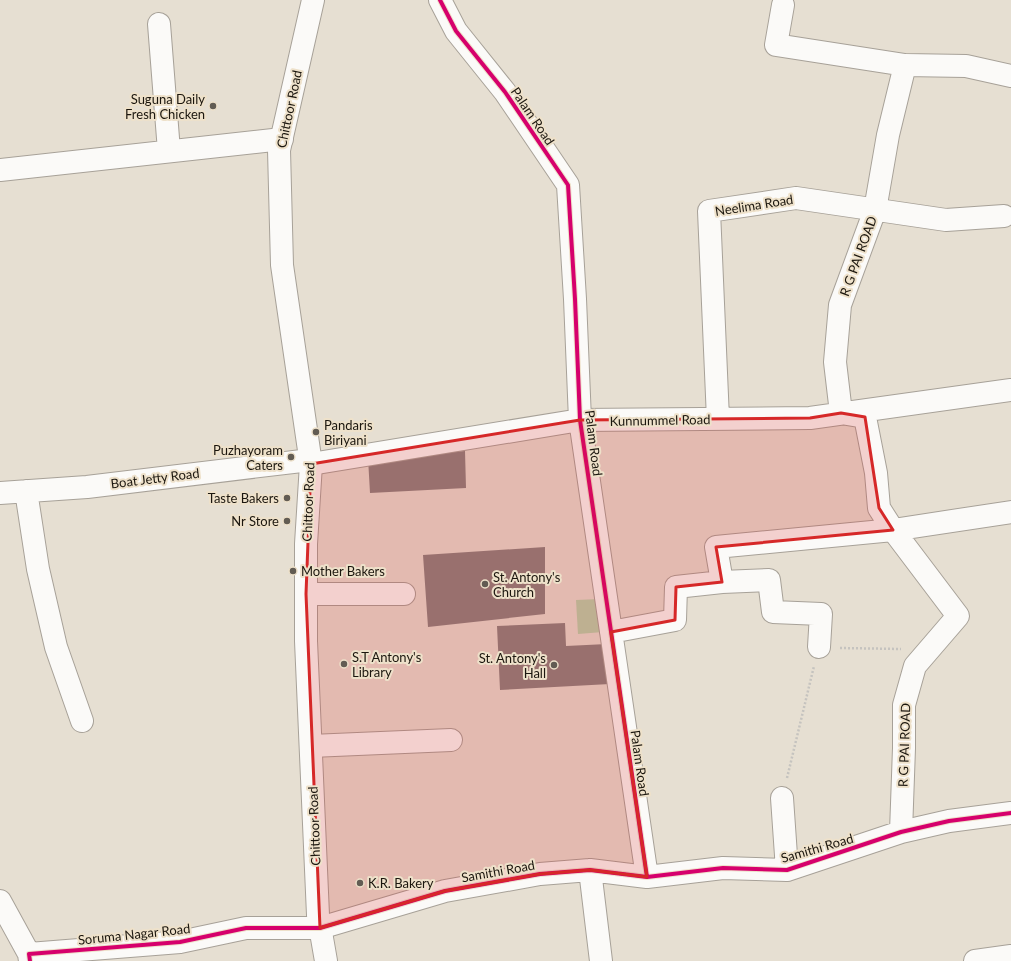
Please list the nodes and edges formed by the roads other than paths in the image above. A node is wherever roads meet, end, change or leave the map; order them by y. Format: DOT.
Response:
graph roads {
  1 [pos="313,0"];
  2 [pos="440,0"];
  3 [pos="783,5"];
  4 [pos="159,24"];
  5 [pos="906,65"];
  6 [pos="1011,76"];
  7 [pos="282,139"];
  8 [pos="169,151"];
  9 [pos="0,170"];
  10 [pos="875,210"];
  11 [pos="1004,216"];
  12 [pos="1011,390"];
  13 [pos="841,413"];
  14 [pos="718,419"];
  15 [pos="580,420"];
  16 [pos="311,462"];
  17 [pos="26,491"];
  18 [pos="0,493"];
  19 [pos="1011,512"];
  20 [pos="893,530"];
  21 [pos="722,582"];
  22 [pos="306,594"];
  23 [pos="404,594"];
  24 [pos="611,632"];
  25 [pos="819,647"];
  26 [pos="82,721"];
  27 [pos="451,740"];
  28 [pos="311,746"];
  29 [pos="782,798"];
  30 [pos="1011,813"];
  31 [pos="901,832"];
  32 [pos="590,870"];
  33 [pos="787,870"];
  34 [pos="646,877"];
  35 [pos="0,901"];
  36 [pos="320,928"];
  37 [pos="1011,956"];
  38 [pos="29,957"];
  39 [pos="326,961"];
  40 [pos="601,961"];
  41 [pos="975,961"];
  1 -- 7 [label="street, Chittoor Road"];
  2 -- 15 [label="street, Palam Road"];
  3 -- 5 [label="street"];
  4 -- 8 [label="street"];
  5 -- 6 [label="street"];
  5 -- 10 [label="street, R G PAI ROAD"];
  7 -- 8 [label="street"];
  7 -- 16 [label="street, Chittoor Road"];
  8 -- 9 [label="street"];
  10 -- 11 [label="street, Neelima Road"];
  10 -- 13 [label="street, R G PAI ROAD"];
  10 -- 14 [label="street, Neelima Road"];
  12 -- 13 [label="street, Kunnummel Road"];
  13 -- 14 [label="street, Kunnummel Road"];
  13 -- 20 [label="street, R G PAI ROAD"];
  14 -- 15 [label="street, Kunnummel Road"];
  15 -- 16 [label="street, Kunnummel Road"];
  15 -- 24 [label="street, Palam Road"];
  16 -- 17 [label="street, Boat Jetty Road"];
  16 -- 22 [label="street, Chittoor Road"];
  17 -- 18 [label="street, Boat Jetty Road"];
  17 -- 26 [label="street"];
  19 -- 20 [label="street"];
  20 -- 21 [label="street"];
  20 -- 31 [label="street, R G PAI ROAD"];
  21 -- 24 [label="street"];
  21 -- 25 [label="street"];
  22 -- 23 [label="street"];
  22 -- 28 [label="street, Chittoor Road"];
  24 -- 34 [label="street, Palam Road"];
  27 -- 28 [label="street"];
  28 -- 36 [label="street, Chittoor Road"];
  29 -- 33 [label="street"];
  30 -- 31 [label="street, Samithi Road"];
  31 -- 33 [label="street, Samithi Road"];
  32 -- 34 [label="street, Samithi Road"];
  32 -- 36 [label="street, Samithi Road"];
  32 -- 40 [label="street"];
  33 -- 34 [label="street, Samithi Road"];
  35 -- 38 [label="street"];
  36 -- 38 [label="street, Soruma Nagar Road"];
  36 -- 39 [label="street, Chittoor Road"];
  37 -- 41 [label="street"];
}
